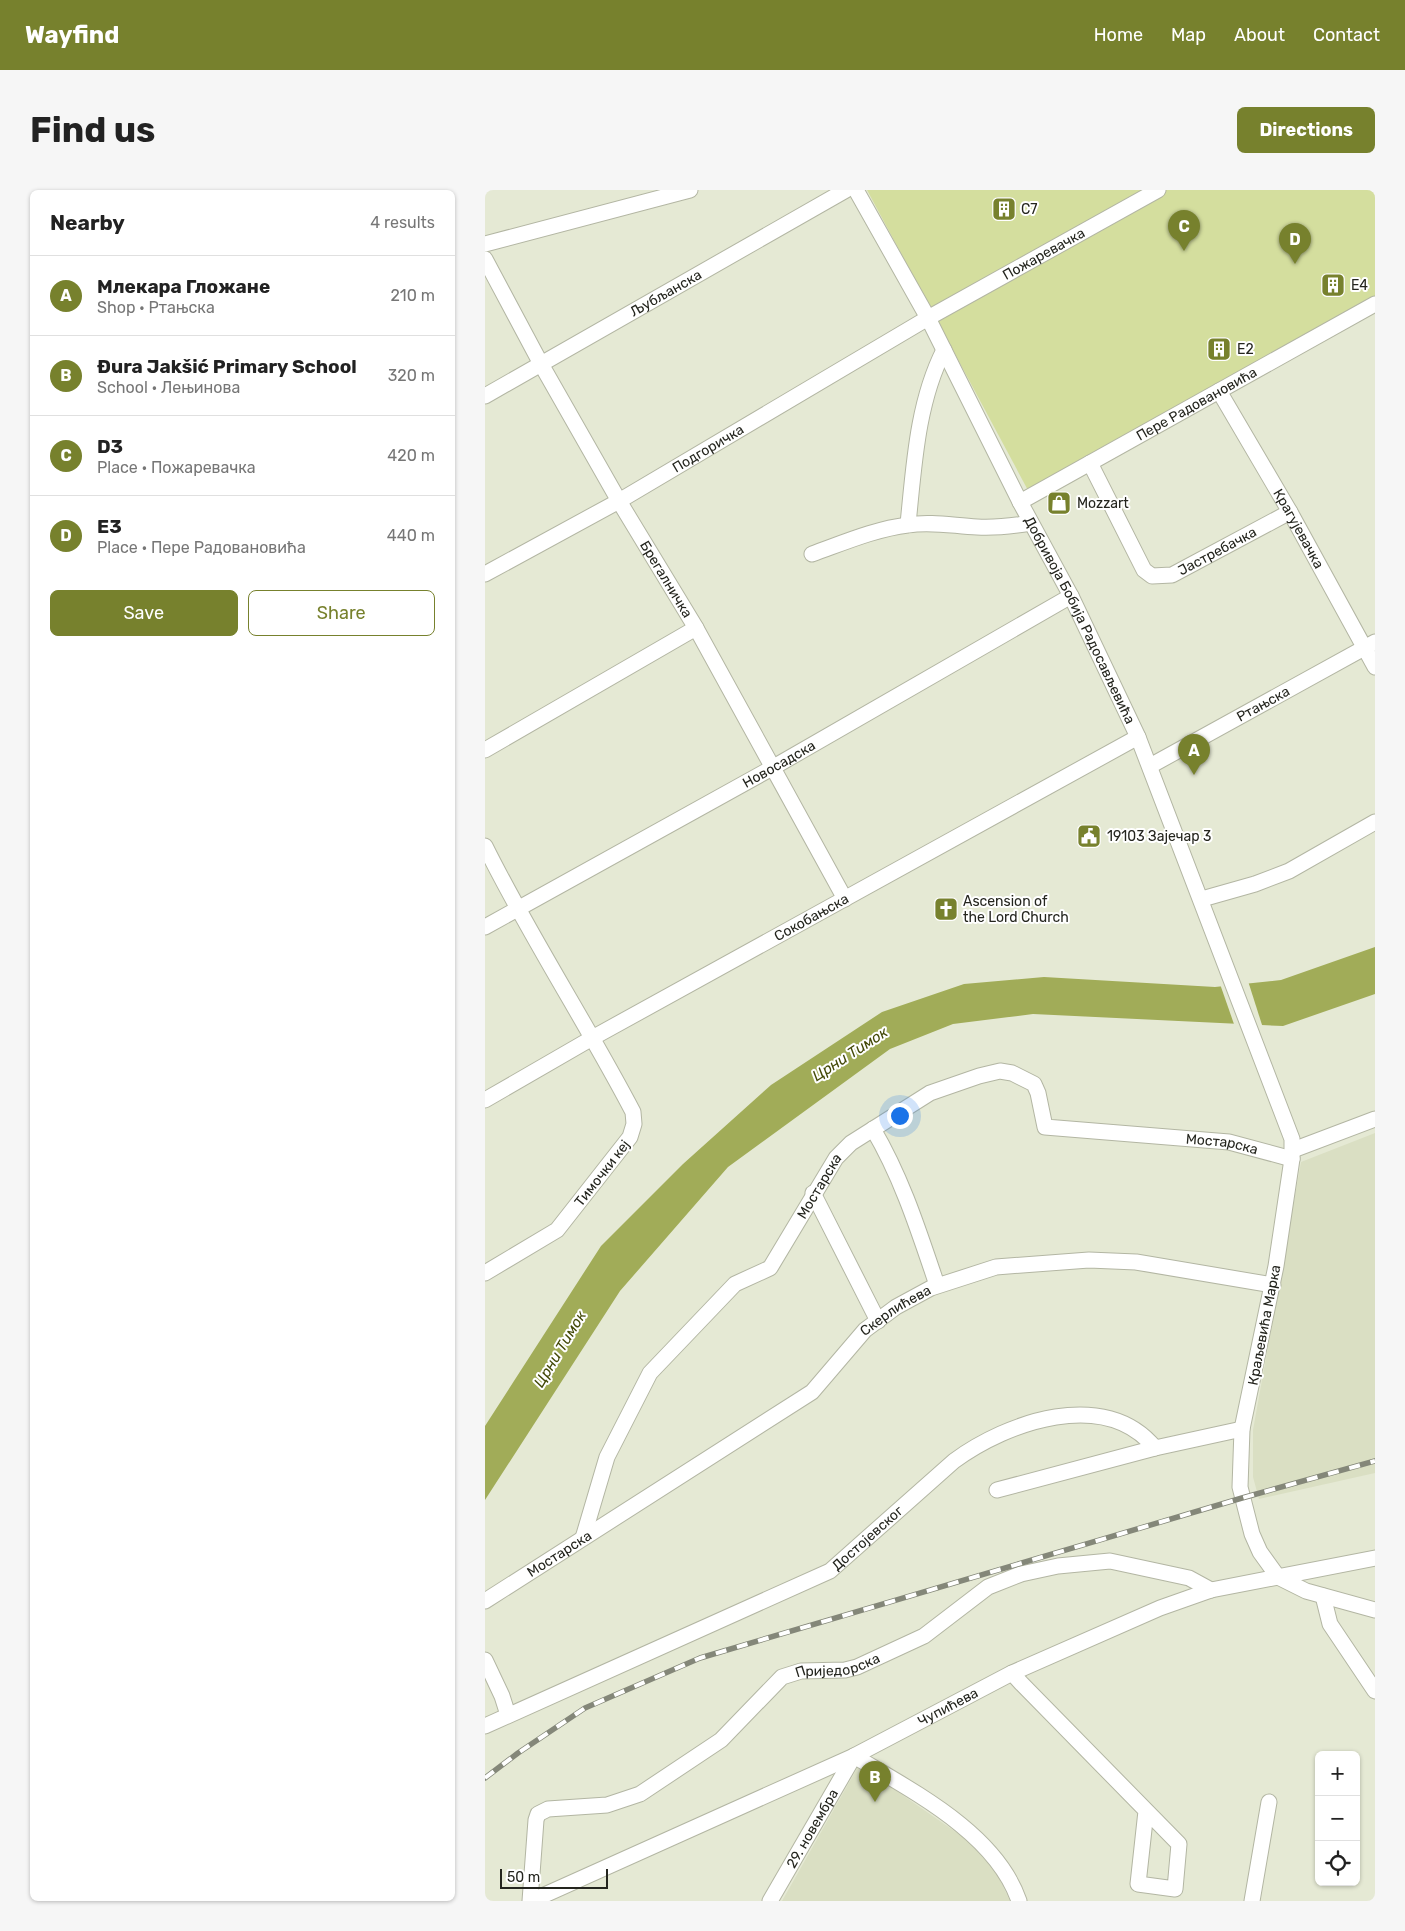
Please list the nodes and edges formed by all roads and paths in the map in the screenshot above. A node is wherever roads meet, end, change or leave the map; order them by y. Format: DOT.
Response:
graph roads {
  1 [pos="690,190"];
  2 [pos="846,190"];
  3 [pos="856,190"];
  4 [pos="1158,190"];
  5 [pos="485,244"];
  6 [pos="485,259"];
  7 [pos="1375,304"];
  8 [pos="928,318"];
  9 [pos="944,350"];
  10 [pos="541,364"];
  11 [pos="1219,391"];
  12 [pos="485,396"];
  13 [pos="1090,463"];
  14 [pos="619,501"];
  15 [pos="1020,502"];
  16 [pos="1290,512"];
  17 [pos="1031,522"];
  18 [pos="908,524"];
  19 [pos="812,554"];
  20 [pos="485,574"];
  21 [pos="1071,596"];
  22 [pos="696,628"];
  23 [pos="1370,645"];
  24 [pos="1375,666"];
  25 [pos="1138,737"];
  26 [pos="485,750"];
  27 [pos="1150,766"];
  28 [pos="772,768"];
  29 [pos="1375,822"];
  30 [pos="485,846"];
  31 [pos="1202,899"];
  32 [pos="845,900"];
  33 [pos="517,909"];
  34 [pos="485,927"];
  35 [pos="594,1037"];
  36 [pos="1266,1068"];
  37 [pos="485,1100"];
  38 [pos="1375,1119"];
  39 [pos="873,1129"];
  40 [pos="1293,1154"];
  41 [pos="813,1193"];
  42 [pos="485,1273"];
  43 [pos="1273,1285"];
  44 [pos="937,1286"];
  45 [pos="877,1320"];
  46 [pos="1242,1429"];
  47 [pos="1155,1448"];
  48 [pos="997,1490"];
  49 [pos="583,1538"];
  50 [pos="1375,1558"];
  51 [pos="1278,1577"];
  52 [pos="1211,1590"];
  53 [pos="1323,1596"];
  54 [pos="485,1601"];
  55 [pos="1375,1610"];
  56 [pos="485,1660"];
  57 [pos="1011,1673"];
  58 [pos="1375,1692"];
  59 [pos="508,1715"];
  60 [pos="485,1726"];
  61 [pos="854,1756"];
  62 [pos="1269,1802"];
  63 [pos="1146,1810"];
  64 [pos="531,1901"];
  65 [pos="770,1901"];
  66 [pos="1019,1901"];
  67 [pos="1252,1901"];
  1 -- 5 [label="street"];
  2 -- 10 [label="street, Љубљанска"];
  3 -- 8 [label="street, Добривоја Бобија Радосављевића"];
  4 -- 8 [label="street, Пожаревачка"];
  6 -- 10 [label="street, Брегалничка"];
  7 -- 11 [label="street, Пере Радовановића"];
  8 -- 9 [label="street, Добривоја Бобија Радосављевића"];
  8 -- 14 [label="street, Подгоричка"];
  9 -- 15 [label="street, Добривоја Бобија Радосављевића"];
  9 -- 18 [label="street"];
  10 -- 12 [label="street, Љубљанска"];
  10 -- 14 [label="street, Брегалничка"];
  11 -- 13 [label="street, Пере Радовановића"];
  11 -- 16 [label="street, Крагујевачка"];
  13 -- 15 [label="street, Пере Радовановића"];
  13 -- 16 [label="street, Јастребачка"];
  14 -- 20 [label="street, Подгоричка"];
  14 -- 22 [label="street, Брегалничка"];
  15 -- 17 [label="street, Добривоја Бобија Радосављевића"];
  16 -- 23 [label="street, Крагујевачка"];
  17 -- 18 [label="street"];
  17 -- 21 [label="street, Добривоја Бобија Радосављевића"];
  18 -- 19 [label="street"];
  21 -- 25 [label="street, Добривоја Бобија Радосављевића"];
  21 -- 28 [label="street, Новосадска"];
  22 -- 26 [label="street"];
  22 -- 28 [label="street, Брегалничка"];
  23 -- 24 [label="street, Крагујевачка"];
  23 -- 27 [label="street, Ртањска"];
  25 -- 27 [label="street, Добривоја Бобија Радосављевића"];
  25 -- 32 [label="street, Сокобањска"];
  27 -- 31 [label="street, Добривоја Бобија Радосављевића"];
  28 -- 32 [label="street, Брегалничка"];
  28 -- 33 [label="street, Новосадска"];
  29 -- 31 [label="street"];
  30 -- 33 [label="street, Тимочки кеј"];
  31 -- 36 [label="street, Добривоја Бобија Радосављевића"];
  32 -- 35 [label="street, Сокобањска"];
  33 -- 34 [label="street, Новосадска"];
  33 -- 35 [label="street, Тимочки кеј"];
  35 -- 37 [label="street, Сокобањска"];
  35 -- 42 [label="street, Тимочки кеј"];
  36 -- 40 [label="street, Краљевића Марка"];
  38 -- 40 [label="street"];
  39 -- 40 [label="street, Мостарска"];
  39 -- 41 [label="street, Мостарска"];
  39 -- 44 [label="street"];
  40 -- 43 [label="street, Краљевића Марка"];
  41 -- 45 [label="street"];
  41 -- 49 [label="street, Мостарска"];
  43 -- 44 [label="street, Скерлићева"];
  43 -- 46 [label="street, Краљевића Марка"];
  44 -- 45 [label="street, Скерлићева"];
  45 -- 49 [label="street, Скерлићева"];
  46 -- 47 [label="street"];
  46 -- 51 [label="street, Краљевића Марка"];
  47 -- 48 [label="street"];
  47 -- 59 [label="street, Достојевског"];
  49 -- 54 [label="street, Мостарска"];
  50 -- 51 [label="street, Чупићева"];
  51 -- 52 [label="street, Чупићева"];
  51 -- 53 [label="street"];
  52 -- 57 [label="street, Чупићева"];
  52 -- 64 [label="street, Приједорска"];
  53 -- 55 [label="street"];
  53 -- 58 [label="street"];
  56 -- 59 [label="street"];
  57 -- 61 [label="street, Чупићева"];
  57 -- 63 [label="street"];
  59 -- 60 [label="street, Достојевског"];
  61 -- 64 [label="street, Чупићева"];
  61 -- 65 [label="street, 29. новембра"];
  61 -- 66 [label="street"];
  62 -- 67 [label="street"];
  63 -- 63 [label="street"];
}
